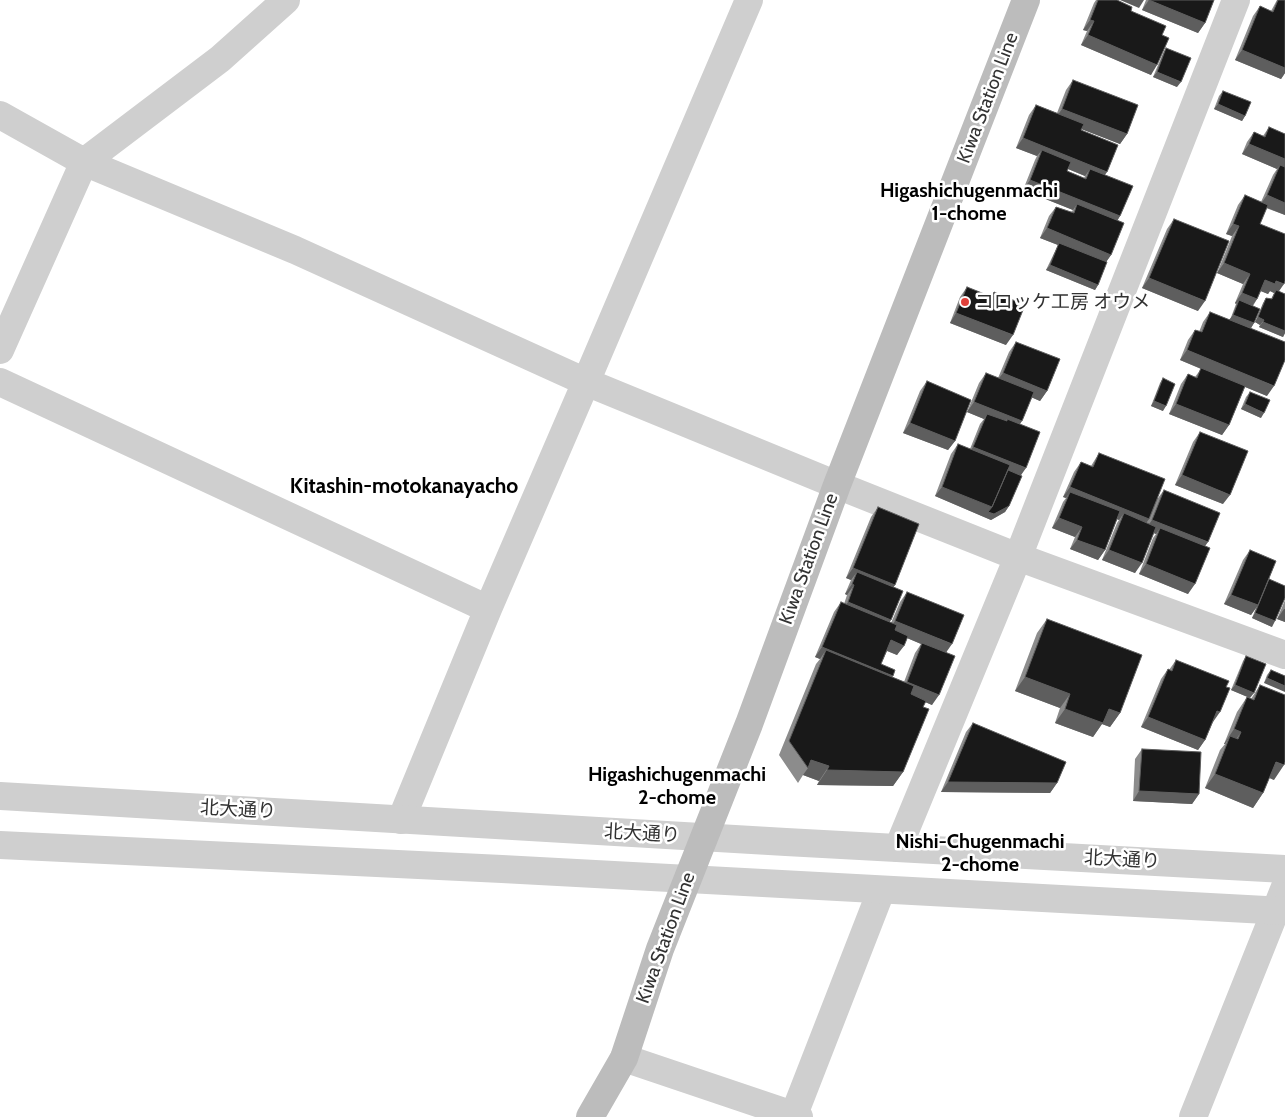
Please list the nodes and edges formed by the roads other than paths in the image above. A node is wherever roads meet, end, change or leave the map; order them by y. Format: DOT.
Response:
graph roads {
  1 [pos="286,0"];
  2 [pos="749,0"];
  3 [pos="1026,0"];
  4 [pos="1236,0"];
  5 [pos="0,115"];
  6 [pos="84,162"];
  7 [pos="0,350"];
  8 [pos="0,382"];
  9 [pos="586,382"];
  10 [pos="837,485"];
  11 [pos="1018,557"];
  12 [pos="488,608"];
  13 [pos="1285,655"];
  14 [pos="0,796"];
  15 [pos="401,820"];
  16 [pos="704,837"];
  17 [pos="0,845"];
  18 [pos="898,848"];
  19 [pos="1285,869"];
  20 [pos="688,880"];
  21 [pos="881,891"];
  22 [pos="1282,903"];
  23 [pos="624,1058"];
  24 [pos="795,1116"];
  25 [pos="590,1117"];
  26 [pos="1193,1117"];
  1 -- 6 [label="street"];
  2 -- 9 [label="street"];
  3 -- 10 [label="main road, Kiwa Station Line"];
  4 -- 11 [label="street"];
  5 -- 6 [label="street"];
  6 -- 7 [label="street"];
  6 -- 9 [label="street"];
  8 -- 12 [label="street"];
  9 -- 10 [label="street"];
  9 -- 12 [label="street"];
  10 -- 11 [label="street"];
  10 -- 16 [label="main road, Kiwa Station Line"];
  11 -- 13 [label="street"];
  11 -- 18 [label="street"];
  12 -- 15 [label="street"];
  14 -- 15 [label="street, 北大通り"];
  15 -- 16 [label="street, 北大通り"];
  16 -- 18 [label="street, 北大通り"];
  16 -- 20 [label="main road, Kiwa Station Line"];
  17 -- 20 [label="street"];
  18 -- 19 [label="street, 北大通り"];
  20 -- 21 [label="street"];
  20 -- 23 [label="main road, Kiwa Station Line"];
  21 -- 22 [label="street"];
  21 -- 24 [label="street"];
  22 -- 26 [label="street"];
  23 -- 24 [label="street"];
  23 -- 25 [label="main road, Kiwa Station Line"];
}
